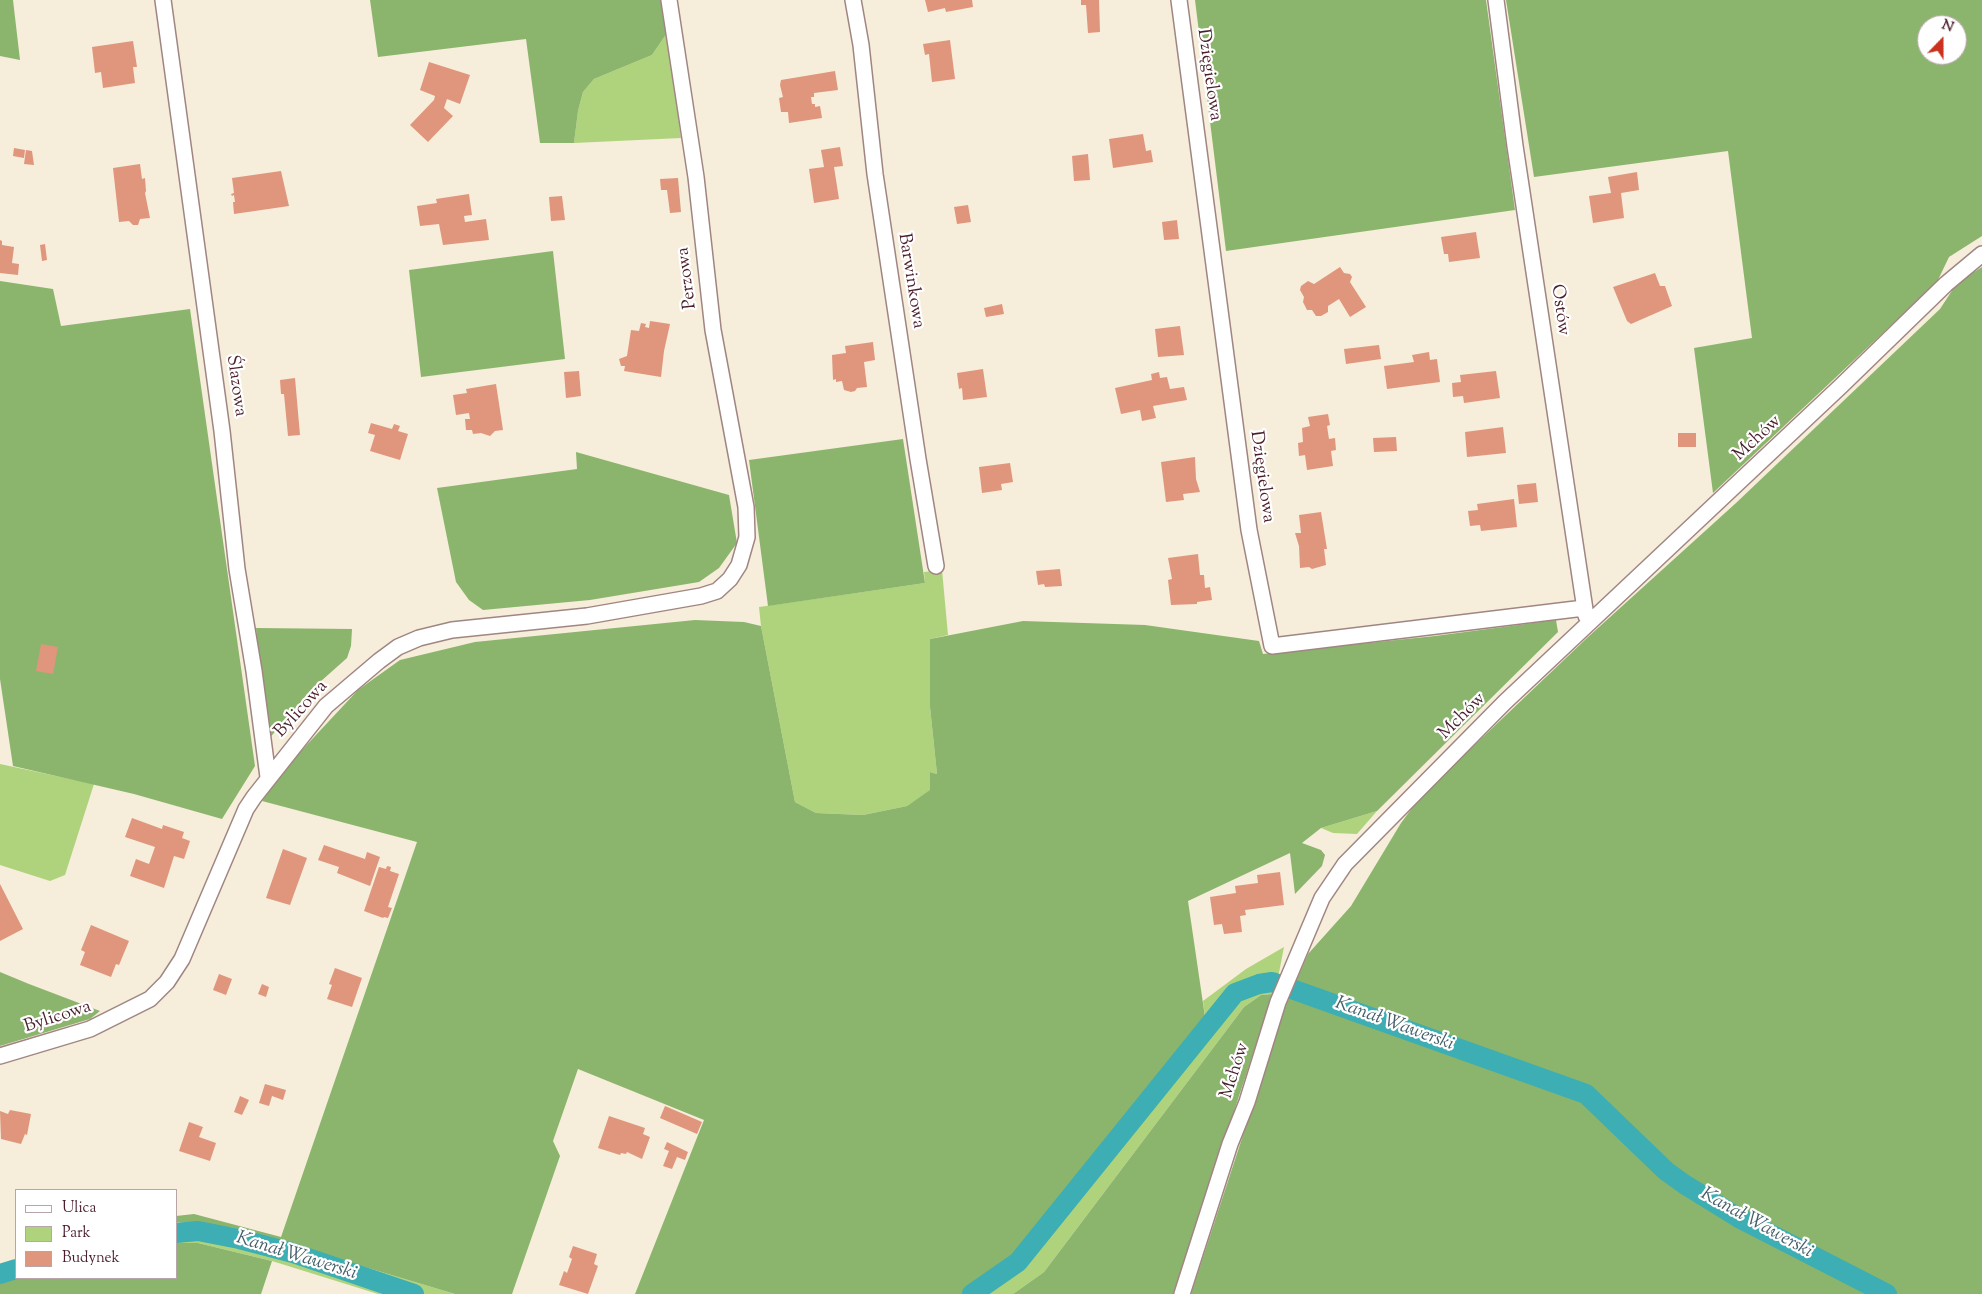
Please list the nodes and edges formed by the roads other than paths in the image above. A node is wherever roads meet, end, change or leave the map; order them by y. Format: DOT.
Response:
graph roads {
  1 [pos="163,0"];
  2 [pos="670,0"];
  3 [pos="853,0"];
  4 [pos="1179,0"];
  5 [pos="1496,0"];
  6 [pos="1982,254"];
  7 [pos="744,550"];
  8 [pos="936,566"];
  9 [pos="1584,608"];
  10 [pos="1588,625"];
  11 [pos="268,777"];
  12 [pos="0,1056"];
  13 [pos="1182,1294"];
  1 -- 11 [label="street, Ślazowa"];
  2 -- 7 [label="street, Perzowa"];
  3 -- 8 [label="street, Barwinkowa"];
  4 -- 9 [label="street, Dzięgielowa"];
  5 -- 9 [label="street, Ostów"];
  6 -- 10 [label="street, Mchów"];
  7 -- 11 [label="street, Bylicowa"];
  9 -- 10 [label="street, Ostów"];
  10 -- 13 [label="street, Mchów"];
  11 -- 12 [label="street, Bylicowa"];
}
